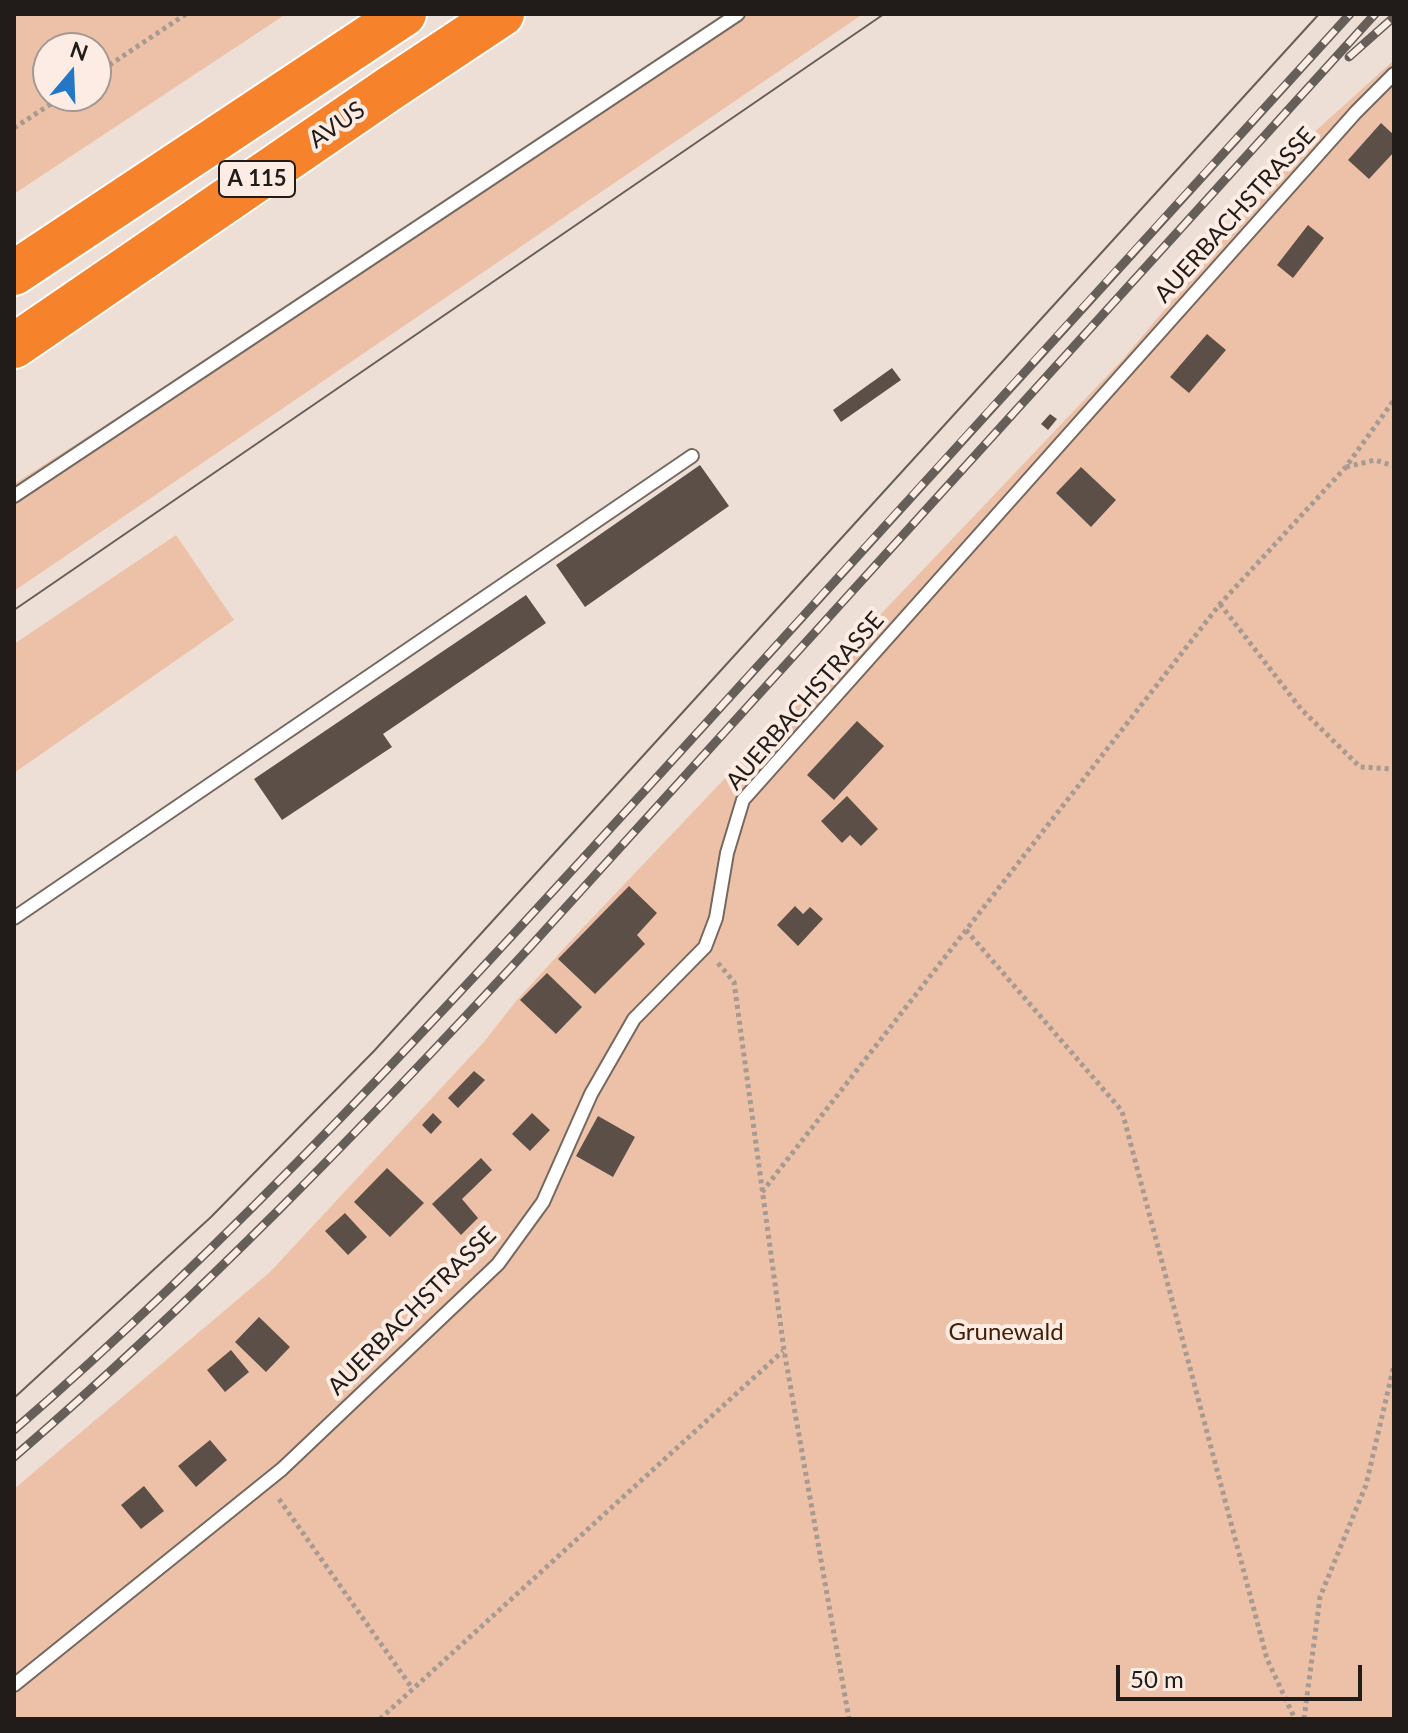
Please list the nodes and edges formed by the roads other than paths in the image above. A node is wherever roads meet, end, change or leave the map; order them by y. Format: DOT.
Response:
graph roads {
  1 [pos="404,14"];
  2 [pos="502,14"];
  3 [pos="738,14"];
  4 [pos="1394,74"];
  5 [pos="14,273"];
  6 [pos="14,346"];
  7 [pos="692,456"];
  8 [pos="14,496"];
  9 [pos="14,918"];
  10 [pos="14,1685"];
  1 -- 5 [label="highway, A 115"];
  2 -- 6 [label="highway, AVUS / A 115"];
  3 -- 8 [label="lane"];
  4 -- 10 [label="lane, AUERBACHSTRASSE"];
  7 -- 9 [label="lane"];
}
